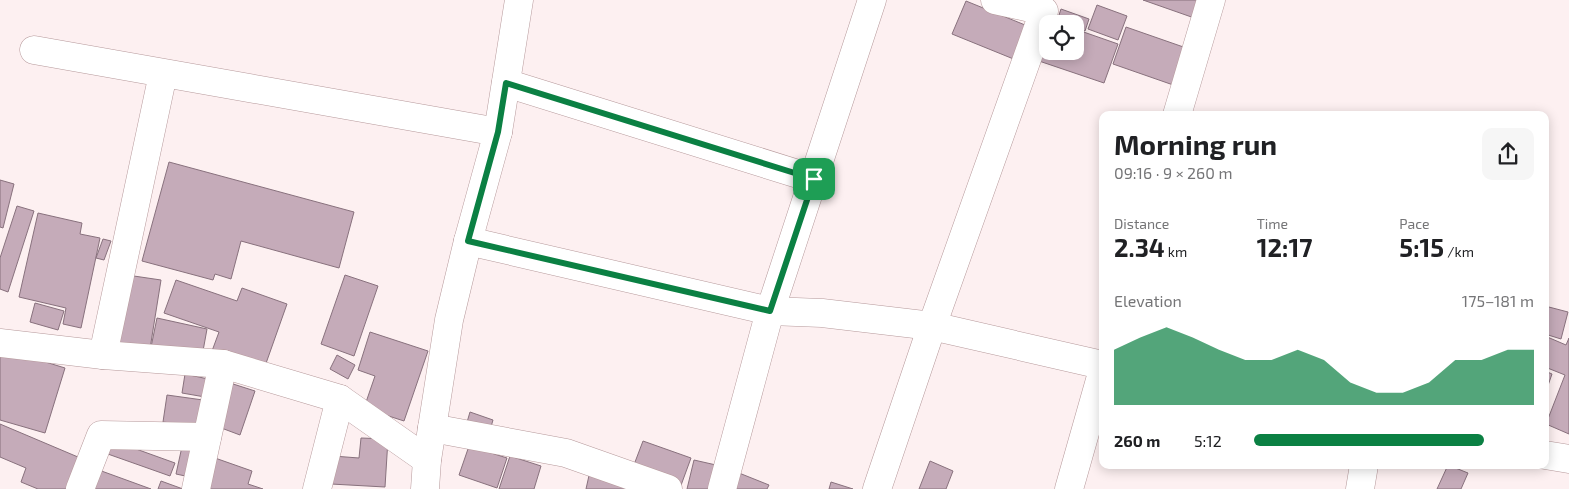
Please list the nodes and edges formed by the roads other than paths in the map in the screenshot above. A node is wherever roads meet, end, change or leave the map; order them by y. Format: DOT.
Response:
graph roads {
  1 [pos="519,0"];
  2 [pos="872,0"];
  3 [pos="995,0"];
  4 [pos="1211,0"];
  5 [pos="1046,5"];
  6 [pos="34,50"];
  7 [pos="163,74"];
  8 [pos="506,83"];
  9 [pos="1178,111"];
  10 [pos="498,132"];
  11 [pos="814,179"];
  12 [pos="468,241"];
  13 [pos="770,311"];
  14 [pos="932,326"];
  15 [pos="0,343"];
  16 [pos="103,355"];
  17 [pos="223,364"];
  18 [pos="1099,364"];
  19 [pos="1099,384"];
  20 [pos="340,399"];
  21 [pos="432,428"];
  22 [pos="207,437"];
  23 [pos="1549,456"];
  24 [pos="1569,459"];
  25 [pos="427,460"];
  26 [pos="1363,469"];
  27 [pos="80,489"];
  28 [pos="196,489"];
  29 [pos="317,489"];
  30 [pos="425,489"];
  31 [pos="668,489"];
  32 [pos="722,489"];
  33 [pos="877,489"];
  34 [pos="1069,489"];
  35 [pos="1360,489"];
  1 -- 8 [label="street"];
  2 -- 11 [label="street"];
  3 -- 5 [label="street"];
  4 -- 9 [label="street"];
  5 -- 14 [label="street"];
  6 -- 7 [label="street"];
  7 -- 10 [label="street"];
  7 -- 16 [label="street"];
  8 -- 10 [label="street"];
  8 -- 11 [label="street"];
  10 -- 12 [label="street"];
  11 -- 13 [label="street"];
  12 -- 13 [label="street"];
  12 -- 21 [label="street"];
  13 -- 14 [label="street"];
  13 -- 32 [label="street"];
  14 -- 18 [label="street"];
  14 -- 33 [label="street"];
  15 -- 16 [label="street"];
  16 -- 17 [label="street"];
  17 -- 20 [label="street"];
  17 -- 22 [label="street"];
  19 -- 34 [label="street"];
  20 -- 25 [label="street"];
  20 -- 29 [label="street"];
  21 -- 25 [label="street"];
  21 -- 31 [label="street"];
  22 -- 27 [label="street"];
  22 -- 28 [label="street"];
  23 -- 24 [label="street"];
  25 -- 30 [label="street"];
  26 -- 35 [label="street"];
}
